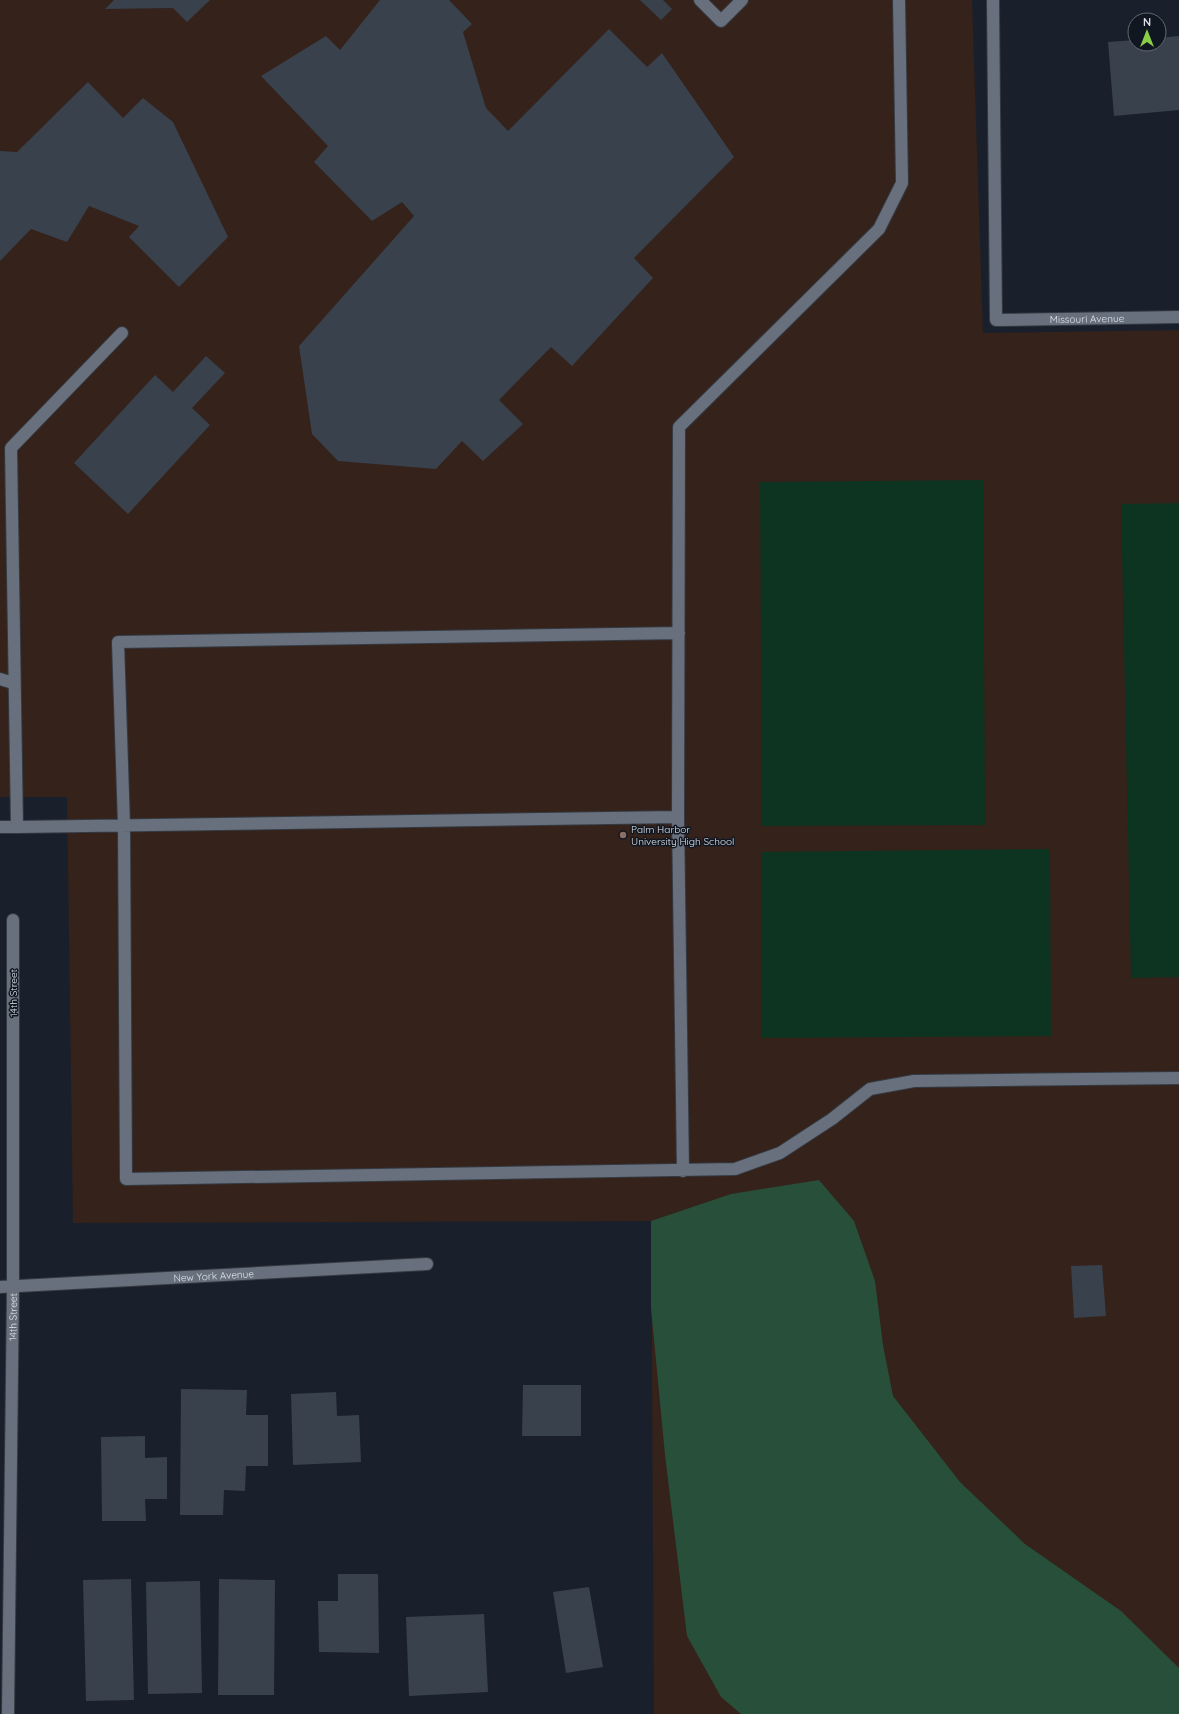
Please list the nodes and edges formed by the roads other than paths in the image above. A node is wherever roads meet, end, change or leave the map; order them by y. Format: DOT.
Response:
graph roads {
  1 [pos="700,0"];
  2 [pos="742,0"];
  3 [pos="899,0"];
  4 [pos="993,0"];
  5 [pos="1179,317"];
  6 [pos="122,333"];
  7 [pos="678,633"];
  8 [pos="0,679"];
  9 [pos="14,684"];
  10 [pos="678,817"];
  11 [pos="124,825"];
  12 [pos="0,827"];
  13 [pos="17,827"];
  14 [pos="13,920"];
  15 [pos="1179,1078"];
  16 [pos="683,1171"];
  17 [pos="427,1264"];
  18 [pos="0,1287"];
  19 [pos="13,1287"];
  20 [pos="8,1714"];
  1 -- 2 [label="street"];
  3 -- 7 [label="street"];
  4 -- 5 [label="street, Missouri Avenue"];
  6 -- 9 [label="street"];
  7 -- 10 [label="street"];
  7 -- 11 [label="street"];
  8 -- 9 [label="street"];
  9 -- 13 [label="street"];
  10 -- 11 [label="street"];
  10 -- 16 [label="street"];
  11 -- 13 [label="street"];
  11 -- 16 [label="street"];
  12 -- 13 [label="street"];
  14 -- 19 [label="street, 14th Street"];
  15 -- 16 [label="street"];
  17 -- 19 [label="street, New York Avenue"];
  18 -- 19 [label="street, New York Avenue"];
  19 -- 20 [label="street, 14th Street"];
}
